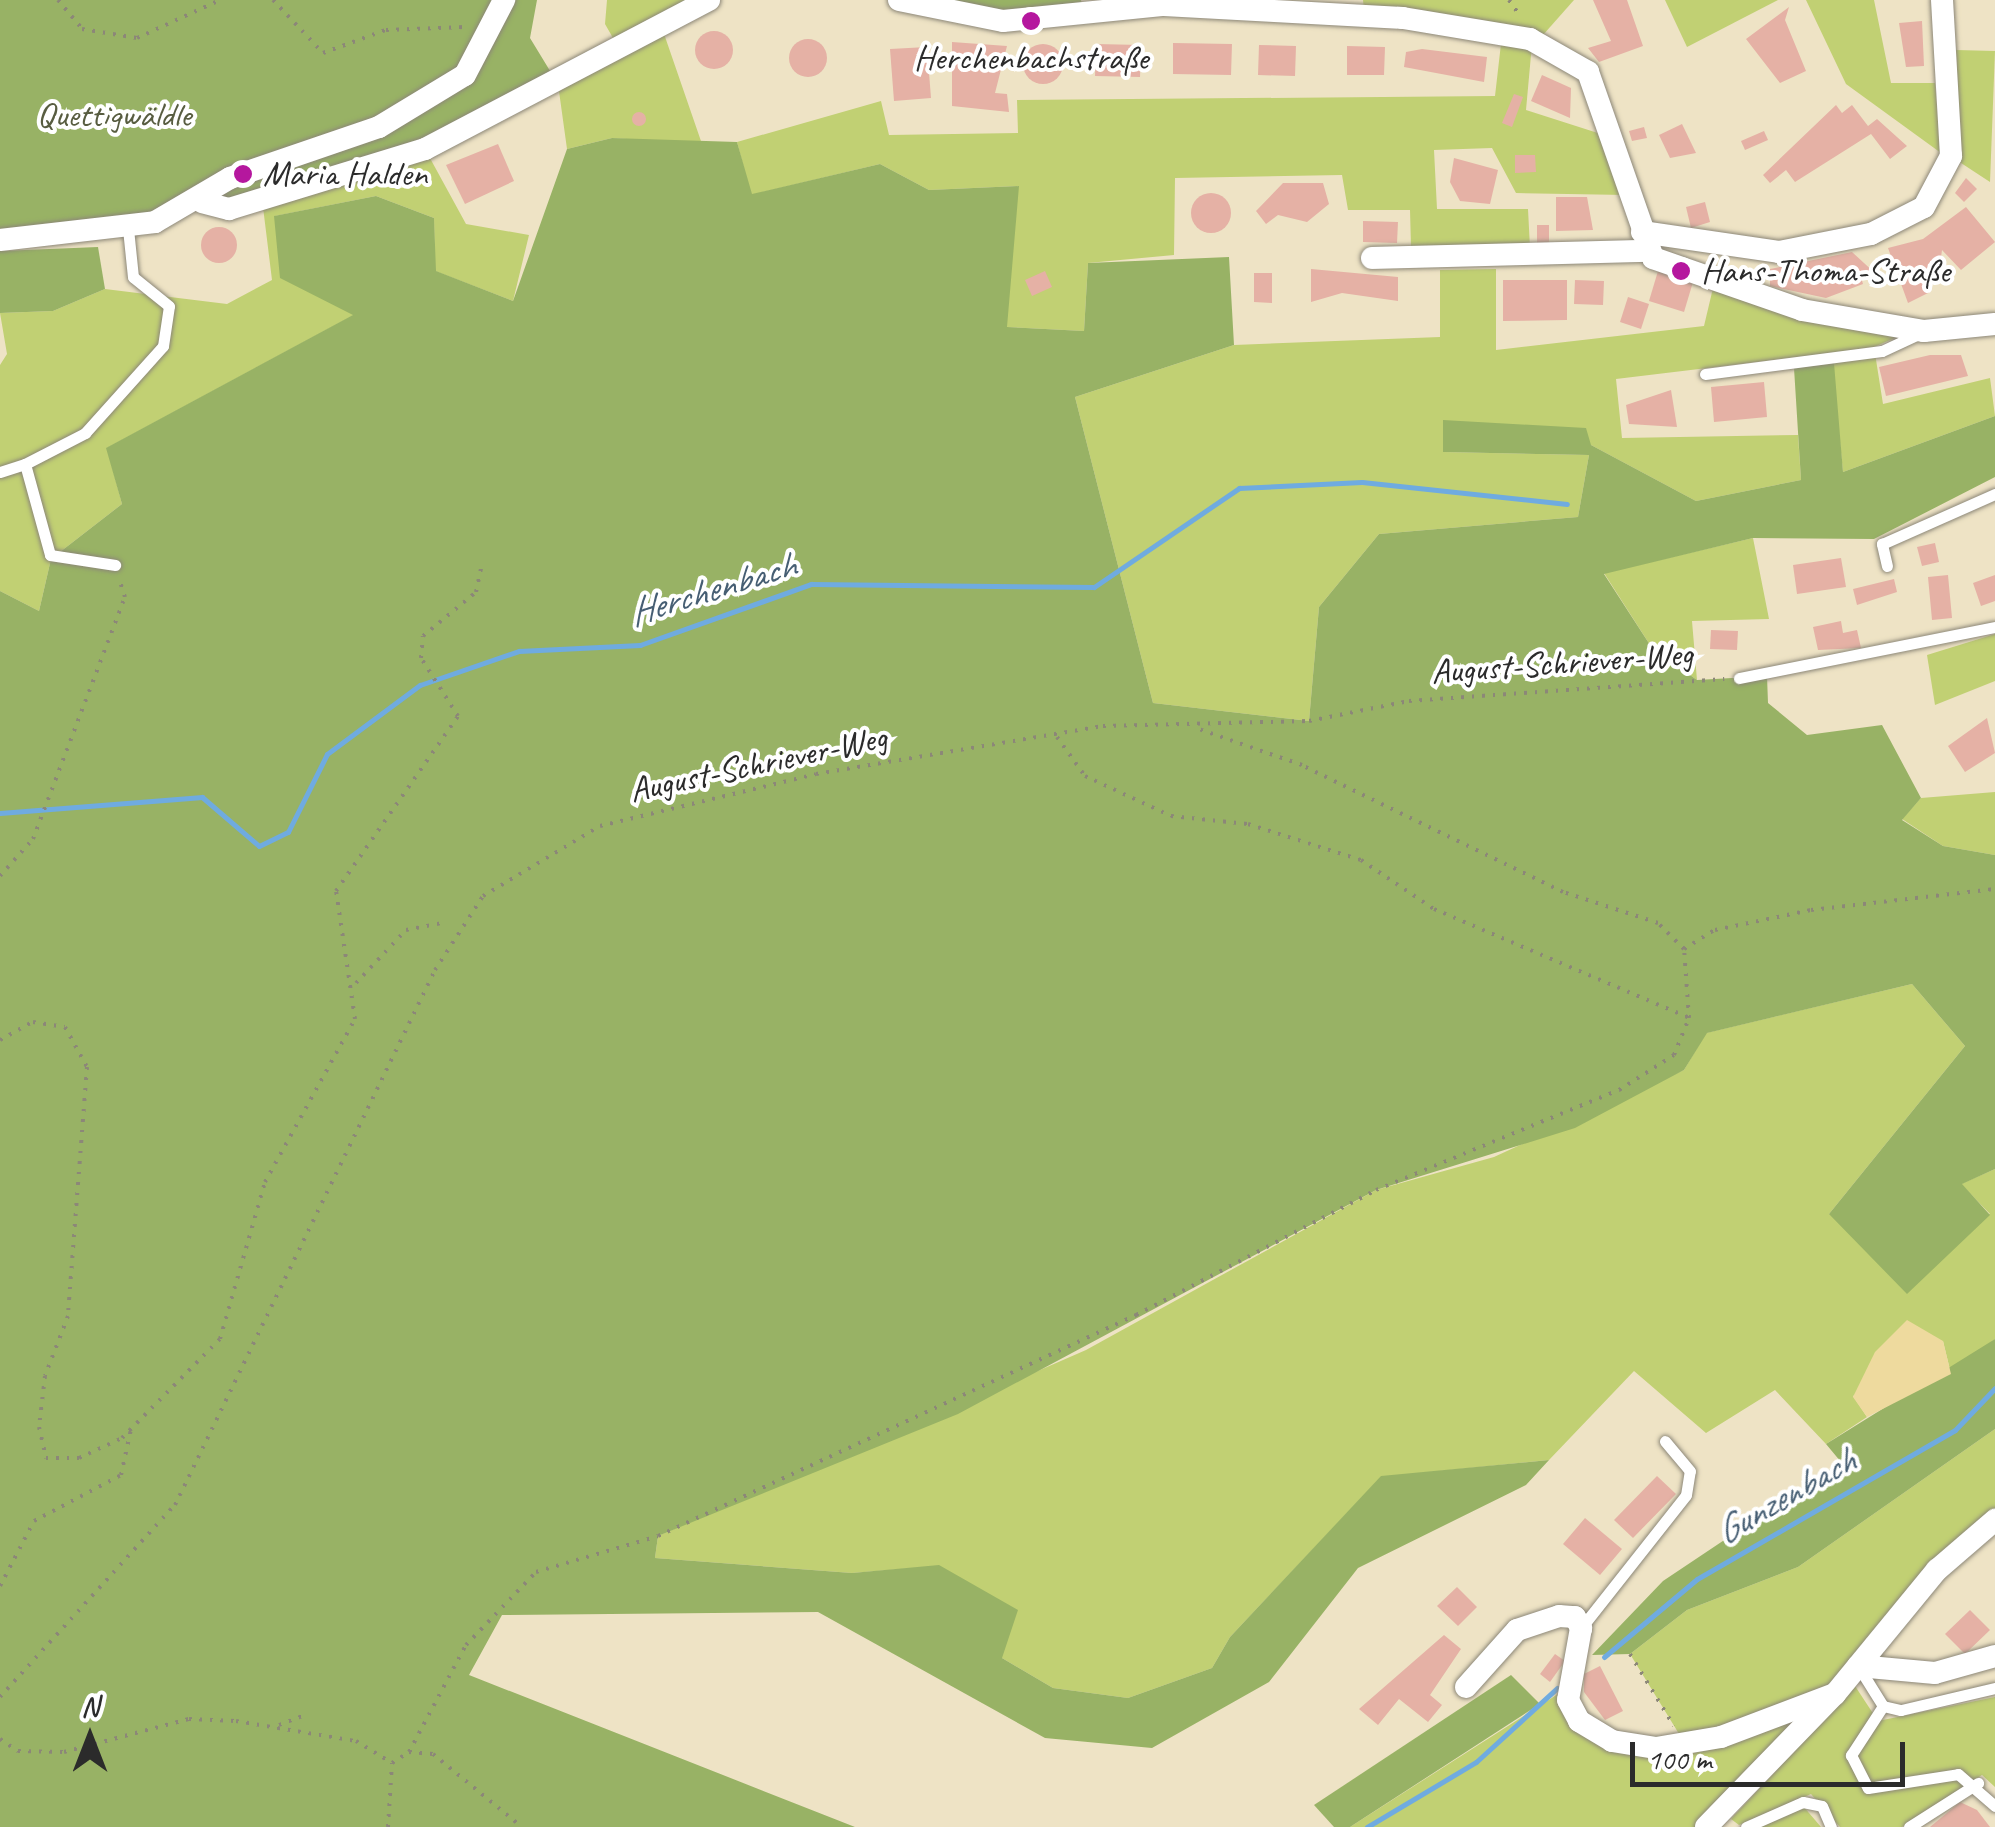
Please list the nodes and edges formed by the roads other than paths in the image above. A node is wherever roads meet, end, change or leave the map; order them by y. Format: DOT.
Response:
graph roads {
  1 [pos="504,0"];
  2 [pos="709,0"];
  3 [pos="899,0"];
  4 [pos="1942,0"];
  5 [pos="1362,7"];
  6 [pos="202,202"];
  7 [pos="128,229"];
  8 [pos="0,240"];
  9 [pos="1645,242"];
  10 [pos="1372,258"];
  11 [pos="1995,324"];
  12 [pos="1924,330"];
  13 [pos="1705,374"];
  14 [pos="25,464"];
  15 [pos="0,472"];
  16 [pos="1995,494"];
  17 [pos="115,565"];
  18 [pos="1887,566"];
  19 [pos="1995,627"];
  20 [pos="1739,678"];
  21 [pos="1664,1442"];
  22 [pos="1995,1520"];
  23 [pos="1581,1628"];
  24 [pos="1995,1656"];
  25 [pos="1858,1666"];
  26 [pos="1466,1687"];
  27 [pos="1995,1688"];
  28 [pos="1835,1694"];
  29 [pos="1883,1706"];
  30 [pos="1978,1784"];
  31 [pos="1995,1806"];
  32 [pos="1709,1827"];
  33 [pos="1746,1827"];
  34 [pos="1831,1827"];
  35 [pos="1909,1827"];
  1 -- 6 [label="street"];
  2 -- 6 [label="street"];
  3 -- 5 [label="street"];
  4 -- 9 [label="street"];
  5 -- 9 [label="street"];
  6 -- 7 [label="street"];
  7 -- 8 [label="street"];
  7 -- 14 [label="lane"];
  9 -- 10 [label="street"];
  9 -- 12 [label="street"];
  11 -- 12 [label="street"];
  12 -- 13 [label="lane"];
  14 -- 15 [label="lane"];
  14 -- 17 [label="lane"];
  16 -- 18 [label="lane"];
  19 -- 20 [label="lane, August-Schriever-Weg"];
  21 -- 23 [label="lane"];
  22 -- 25 [label="street"];
  23 -- 26 [label="street"];
  23 -- 28 [label="street"];
  24 -- 25 [label="street"];
  25 -- 28 [label="street"];
  25 -- 29 [label="lane"];
  27 -- 29 [label="lane"];
  28 -- 32 [label="street"];
  29 -- 30 [label="lane"];
  30 -- 31 [label="lane"];
  30 -- 35 [label="lane"];
  33 -- 34 [label="lane"];
}
